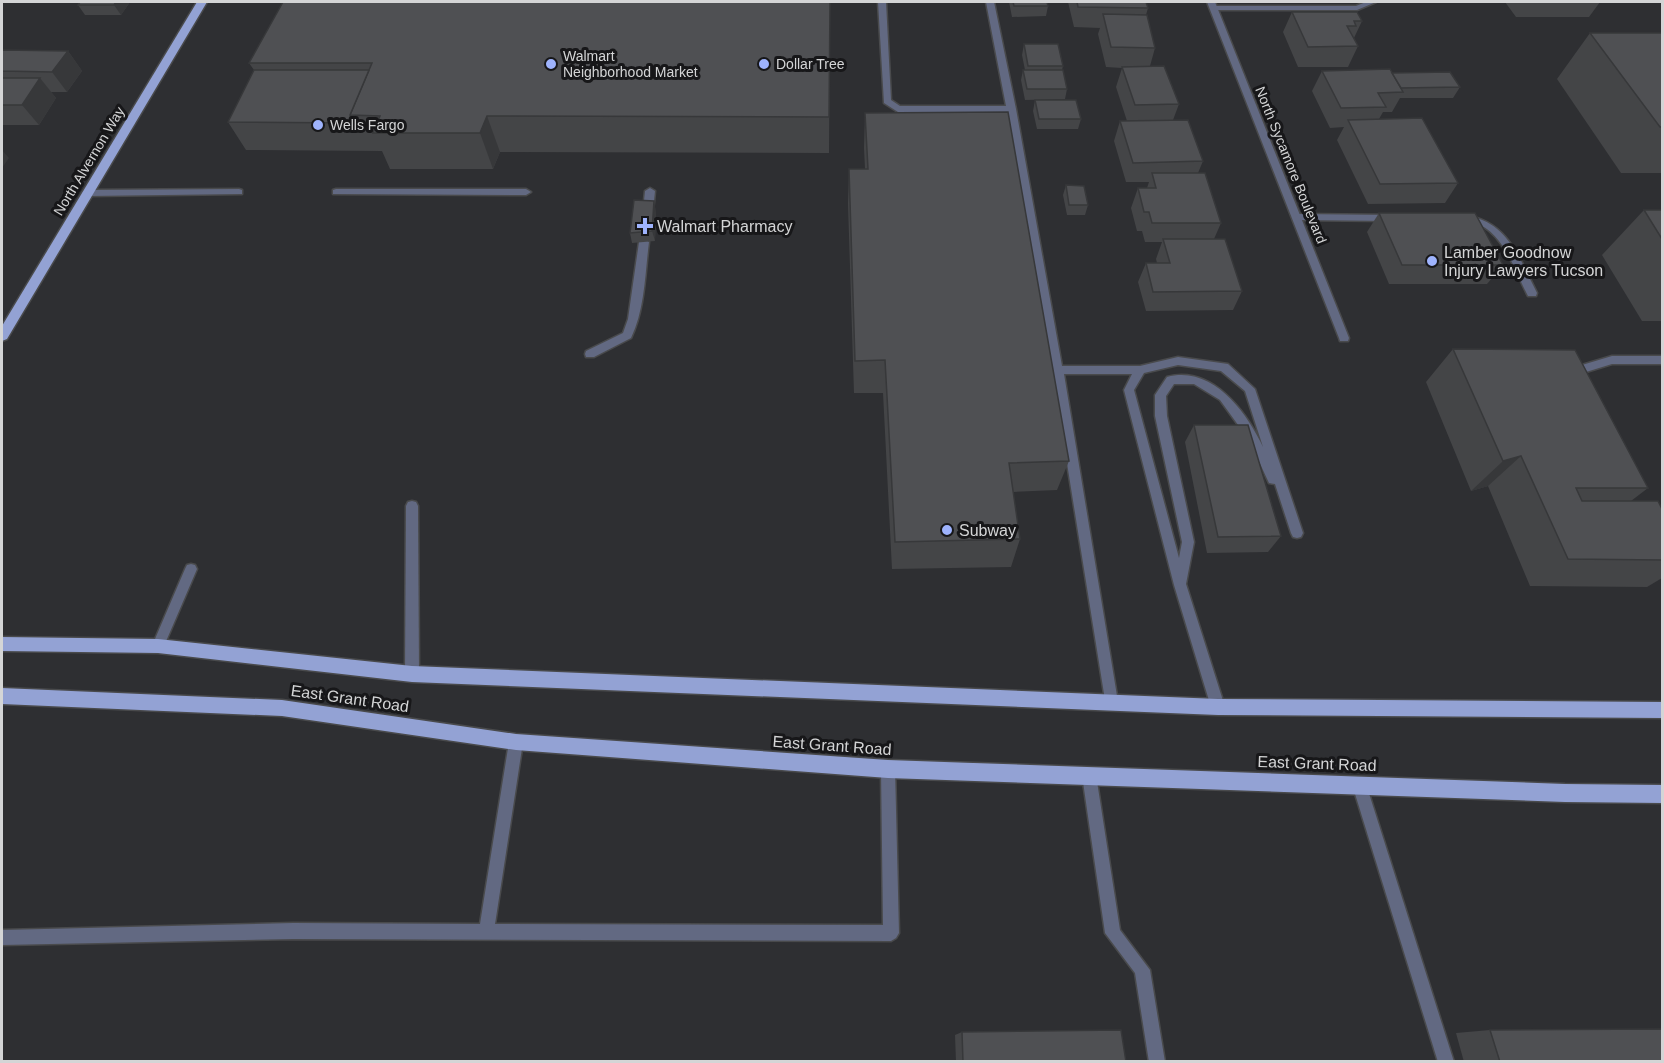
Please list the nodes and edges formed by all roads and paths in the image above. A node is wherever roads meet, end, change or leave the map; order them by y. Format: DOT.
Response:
graph roads {
  1 [pos="202,2"];
  2 [pos="882,2"];
  3 [pos="990,2"];
  4 [pos="1372,2"];
  5 [pos="1212,5"];
  6 [pos="1012,109"];
  7 [pos="650,191"];
  8 [pos="239,192"];
  9 [pos="336,192"];
  10 [pos="526,192"];
  11 [pos="87,193"];
  12 [pos="648,211"];
  13 [pos="1297,217"];
  14 [pos="1405,218"];
  15 [pos="1453,218"];
  16 [pos="644,242"];
  17 [pos="1532,293"];
  18 [pos="2,336"];
  19 [pos="1344,338"];
  20 [pos="591,354"];
  21 [pos="1662,360"];
  22 [pos="1586,368"];
  23 [pos="1058,370"];
  24 [pos="1140,370"];
  25 [pos="412,506"];
  26 [pos="191,569"];
  27 [pos="1180,585"];
  28 [pos="2,644"];
  29 [pos="158,646"];
  30 [pos="412,674"];
  31 [pos="2,696"];
  32 [pos="1111,702"];
  33 [pos="1218,707"];
  34 [pos="1662,710"];
  35 [pos="516,742"];
  36 [pos="888,769"];
  37 [pos="1089,775"];
  38 [pos="1359,784"];
  39 [pos="1662,794"];
  40 [pos="486,932"];
  41 [pos="2,938"];
  42 [pos="1157,1062"];
  43 [pos="1446,1062"];
  1 -- 11 [label="main road, North Alvernon Way"];
  2 -- 6 [label="street"];
  3 -- 6 [label="street"];
  4 -- 5 [label="street"];
  5 -- 13 [label="street, North Sycamore Boulevard"];
  6 -- 23 [label="street"];
  7 -- 12 [label="street"];
  8 -- 11 [label="street"];
  9 -- 10 [label="street"];
  11 -- 18 [label="main road, North Alvernon Way"];
  13 -- 14 [label="street"];
  13 -- 19 [label="street, North Sycamore Boulevard"];
  15 -- 17 [label="street"];
  16 -- 20 [label="street"];
  21 -- 22 [label="street"];
  23 -- 24 [label="street"];
  23 -- 32 [label="street"];
  24 -- 27 [label="street"];
  24 -- 27 [label="street"];
  25 -- 30 [label="street"];
  26 -- 29 [label="street"];
  27 -- 33 [label="street"];
  28 -- 29 [label="main road, East Grant Road"];
  29 -- 30 [label="main road, East Grant Road"];
  30 -- 32 [label="main road, East Grant Road"];
  31 -- 35 [label="main road, East Grant Road"];
  32 -- 33 [label="main road, East Grant Road"];
  33 -- 34 [label="main road, East Grant Road"];
  35 -- 36 [label="main road, East Grant Road"];
  35 -- 40 [label="street"];
  36 -- 37 [label="main road, East Grant Road"];
  36 -- 40 [label="street"];
  37 -- 38 [label="main road, East Grant Road"];
  37 -- 42 [label="street"];
  38 -- 39 [label="main road, East Grant Road"];
  38 -- 43 [label="street"];
  40 -- 41 [label="street"];
}
